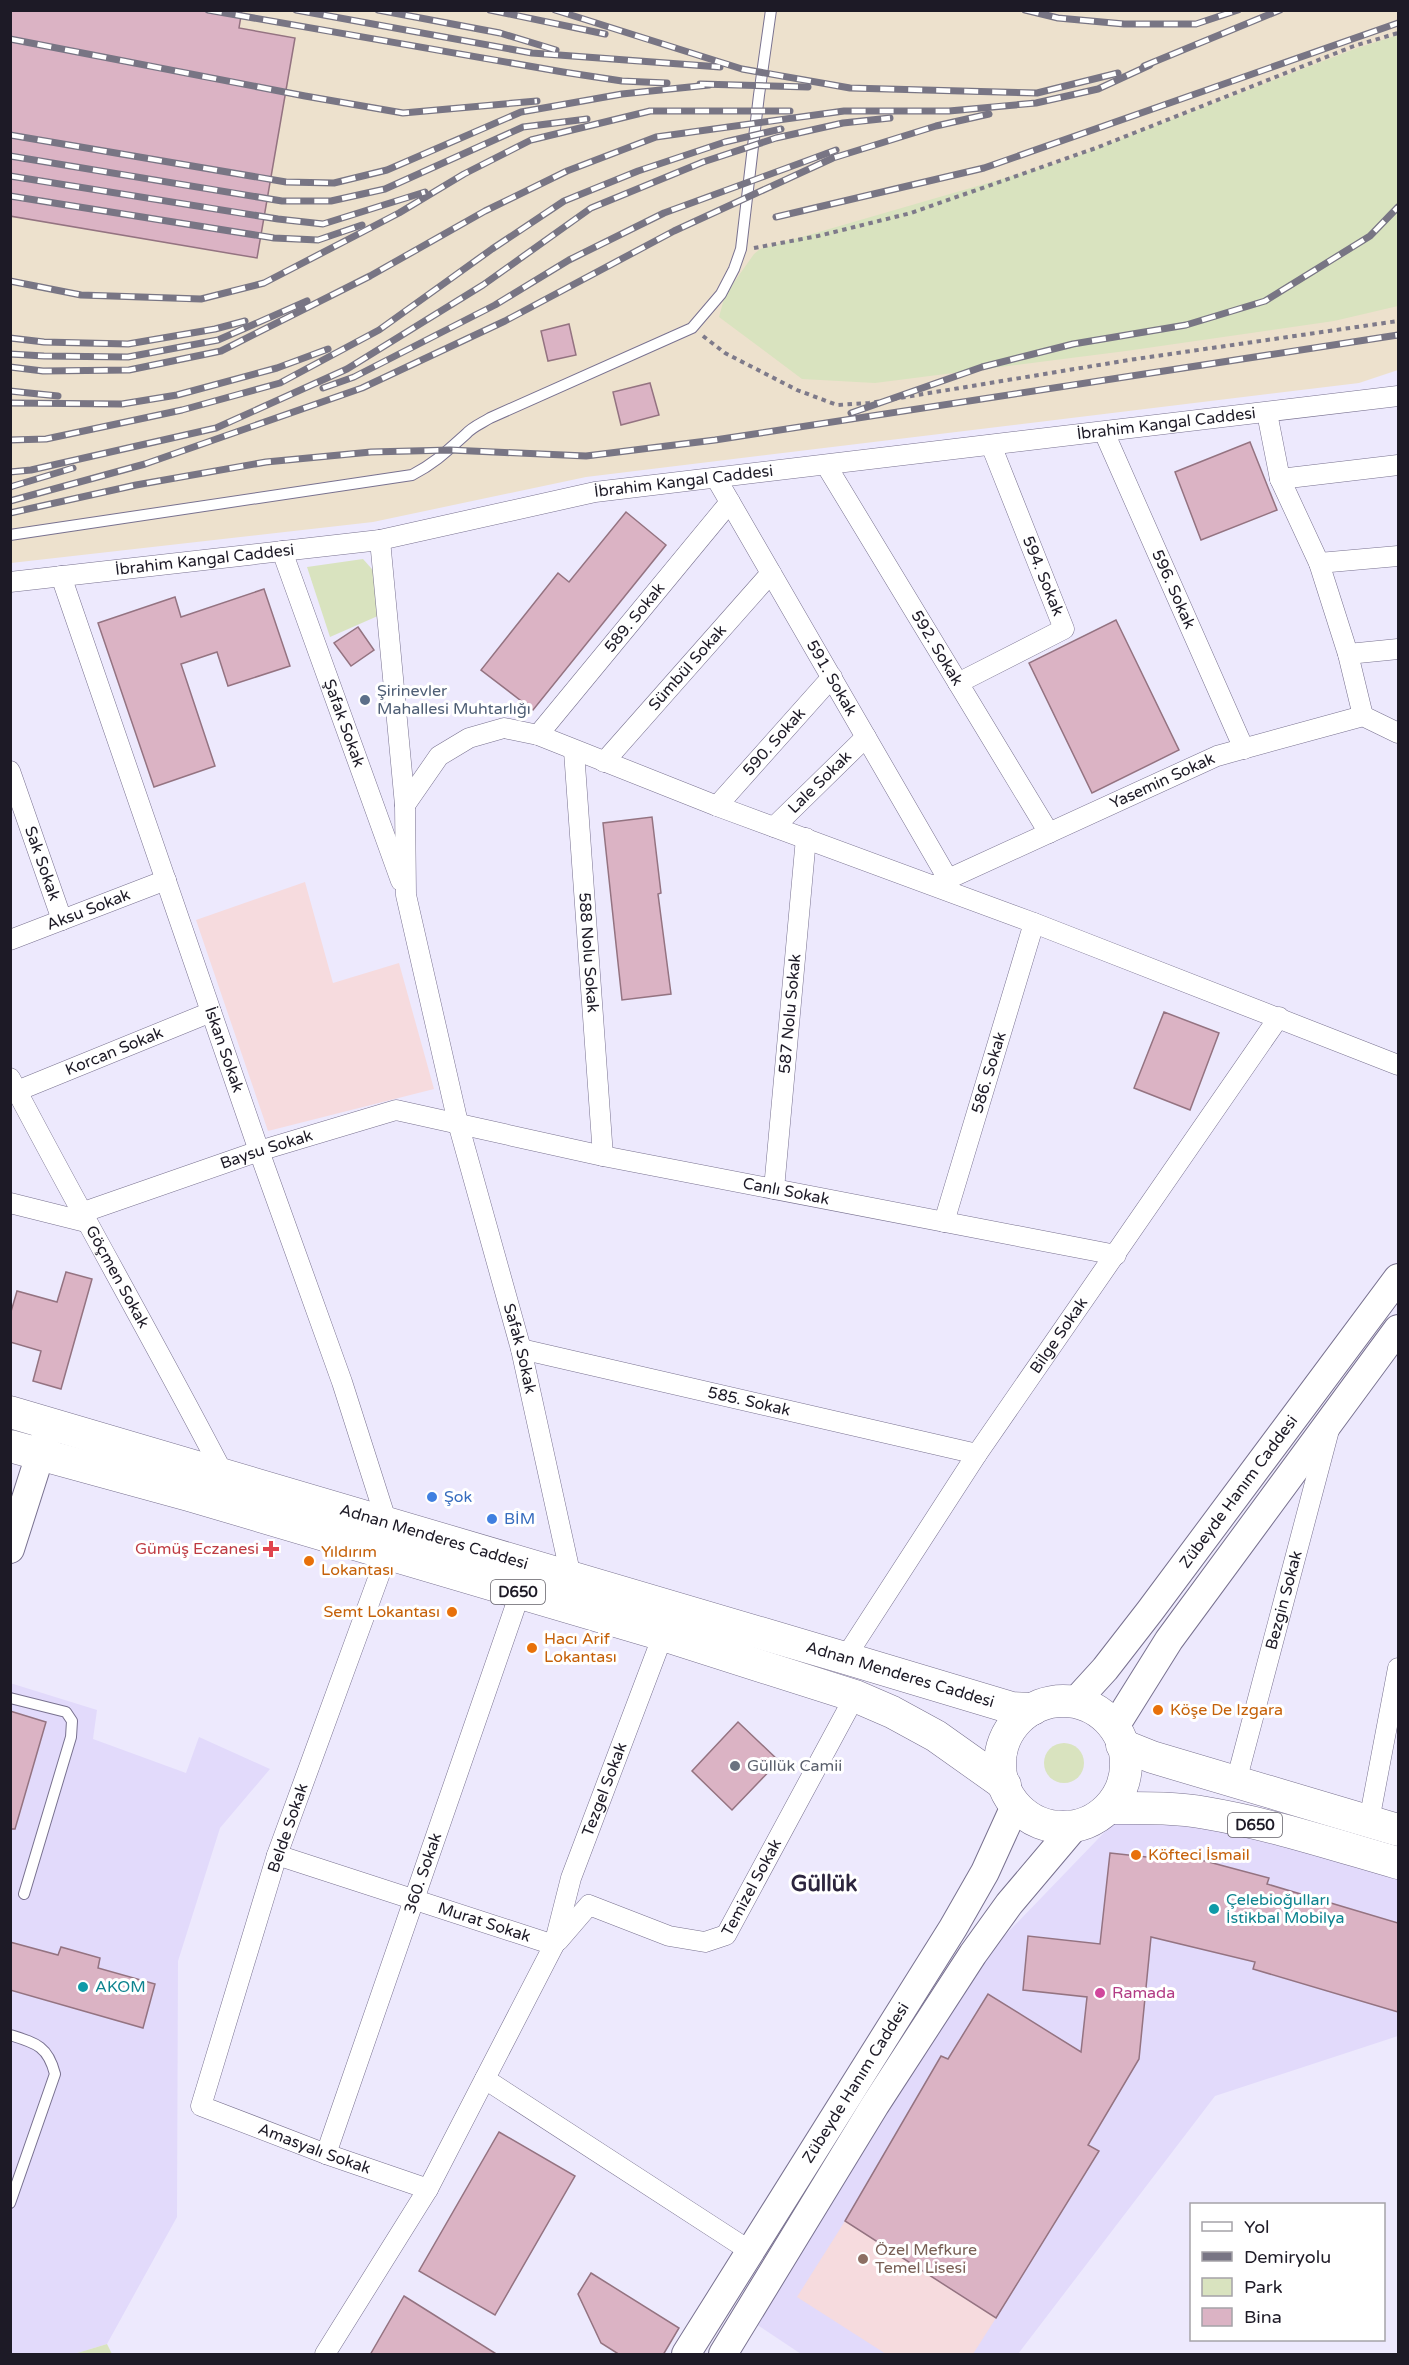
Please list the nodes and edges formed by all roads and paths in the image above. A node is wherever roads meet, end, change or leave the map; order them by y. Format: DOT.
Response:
graph roads {
  1 [pos="771,10"];
  2 [pos="1398,33"];
  3 [pos="741,249"];
  4 [pos="1398,321"];
  5 [pos="692,328"];
  6 [pos="1398,390"];
  7 [pos="1398,396"];
  8 [pos="1361,402"];
  9 [pos="1267,413"];
  10 [pos="1104,432"];
  11 [pos="991,445"];
  12 [pos="826,465"];
  13 [pos="1398,465"];
  14 [pos="716,478"];
  15 [pos="1280,479"];
  16 [pos="730,502"];
  17 [pos="10,535"];
  18 [pos="380,540"];
  19 [pos="282,551"];
  20 [pos="1398,556"];
  21 [pos="1319,563"];
  22 [pos="771,573"];
  23 [pos="61,576"];
  24 [pos="10,582"];
  25 [pos="1398,649"];
  26 [pos="1348,654"];
  27 [pos="832,678"];
  28 [pos="958,683"];
  29 [pos="1363,716"];
  30 [pos="1398,733"];
  31 [pos="538,735"];
  32 [pos="866,737"];
  33 [pos="1244,749"];
  34 [pos="574,751"];
  35 [pos="604,762"];
  36 [pos="10,771"];
  37 [pos="405,805"];
  38 [pos="717,806"];
  39 [pos="774,826"];
  40 [pos="1049,833"];
  41 [pos="806,838"];
  42 [pos="166,880"];
  43 [pos="942,882"];
  44 [pos="406,895"];
  45 [pos="62,920"];
  46 [pos="1034,923"];
  47 [pos="10,940"];
  48 [pos="211,1012"];
  49 [pos="1279,1017"];
  50 [pos="1398,1065"];
  51 [pos="14,1084"];
  52 [pos="458,1123"];
  53 [pos="259,1151"];
  54 [pos="603,1156"];
  55 [pos="774,1189"];
  56 [pos="10,1203"];
  57 [pos="83,1217"];
  58 [pos="944,1222"];
  59 [pos="1116,1255"];
  60 [pos="1398,1278"];
  61 [pos="1398,1329"];
  62 [pos="521,1349"];
  63 [pos="28,1417"];
  64 [pos="1332,1419"];
  65 [pos="19,1452"];
  66 [pos="977,1454"];
  67 [pos="107,1473"];
  68 [pos="224,1475"];
  69 [pos="21,1518"];
  70 [pos="387,1523"];
  71 [pos="10,1549"];
  72 [pos="387,1554"];
  73 [pos="571,1577"];
  74 [pos="520,1593"];
  75 [pos="663,1635"];
  76 [pos="845,1658"];
  77 [pos="1398,1668"];
  78 [pos="855,1696"];
  79 [pos="10,1698"];
  80 [pos="1074,1703"];
  81 [pos="1033,1709"];
  82 [pos="1118,1736"];
  83 [pos="1236,1782"];
  84 [pos="1010,1796"];
  85 [pos="1109,1808"];
  86 [pos="1368,1821"];
  87 [pos="1074,1827"];
  88 [pos="1398,1830"];
  89 [pos="277,1855"];
  90 [pos="1398,1863"];
  91 [pos="24,1894"];
  92 [pos="414,1899"];
  93 [pos="554,1945"];
  94 [pos="10,2035"];
  95 [pos="485,2079"];
  96 [pos="201,2106"];
  97 [pos="326,2154"];
  98 [pos="428,2189"];
  99 [pos="10,2203"];
  100 [pos="750,2251"];
  101 [pos="325,2355"];
  102 [pos="686,2355"];
  103 [pos="723,2355"];
  1 -- 3 [label="lane"];
  2 -- 3 [label="path"];
  3 -- 5 [label="lane"];
  4 -- 5 [label="path"];
  5 -- 17 [label="lane"];
  6 -- 8 [label="street, İbrahim Kangal Caddesi"];
  7 -- 8 [label="street, İbrahim Kangal Caddesi"];
  8 -- 9 [label="street, İbrahim Kangal Caddesi"];
  9 -- 10 [label="street, İbrahim Kangal Caddesi"];
  9 -- 15 [label="street"];
  10 -- 11 [label="street, İbrahim Kangal Caddesi"];
  10 -- 33 [label="street, 596. Sokak"];
  11 -- 12 [label="street, İbrahim Kangal Caddesi"];
  11 -- 28 [label="street, 594. Sokak"];
  12 -- 14 [label="street, İbrahim Kangal Caddesi"];
  12 -- 28 [label="street, 592. Sokak"];
  13 -- 15 [label="street"];
  14 -- 16 [label="street, 591. Sokak"];
  14 -- 18 [label="street, İbrahim Kangal Caddesi"];
  15 -- 21 [label="street"];
  16 -- 22 [label="street, 591. Sokak"];
  16 -- 31 [label="street, 589. Sokak"];
  18 -- 19 [label="street, İbrahim Kangal Caddesi"];
  18 -- 37 [label="street, Şafak Sokak"];
  19 -- 23 [label="street, İbrahim Kangal Caddesi"];
  19 -- 44 [label="street, Şafak Sokak"];
  20 -- 21 [label="street"];
  21 -- 26 [label="street"];
  22 -- 27 [label="street, 591. Sokak"];
  22 -- 35 [label="street, Sümbül Sokak"];
  23 -- 24 [label="street, İbrahim Kangal Caddesi"];
  23 -- 42 [label="street, İskan Sokak"];
  25 -- 26 [label="street"];
  26 -- 29 [label="street"];
  27 -- 32 [label="street, 591. Sokak"];
  27 -- 38 [label="street, 590. Sokak"];
  28 -- 40 [label="street, 592. Sokak"];
  29 -- 30 [label="street"];
  29 -- 33 [label="street, Yasemin Sokak"];
  31 -- 34 [label="street"];
  31 -- 37 [label="street"];
  32 -- 39 [label="street, Lale Sokak"];
  32 -- 43 [label="street, 591. Sokak"];
  33 -- 40 [label="street, Yasemin Sokak"];
  34 -- 35 [label="street"];
  34 -- 54 [label="street, 588 Nolu Sokak"];
  35 -- 38 [label="street"];
  36 -- 45 [label="street, Sak Sokak"];
  37 -- 44 [label="street, Şafak Sokak"];
  38 -- 39 [label="street"];
  39 -- 41 [label="street"];
  40 -- 43 [label="street, Yasemin Sokak"];
  41 -- 43 [label="street"];
  41 -- 55 [label="street, 587 Nolu Sokak"];
  42 -- 45 [label="street, Aksu Sokak"];
  42 -- 48 [label="street, İskan Sokak"];
  43 -- 46 [label="street"];
  44 -- 52 [label="street, Şafak Sokak"];
  45 -- 47 [label="street, Aksu Sokak"];
  46 -- 49 [label="street"];
  46 -- 58 [label="street, 586. Sokak"];
  48 -- 51 [label="street, Korcan Sokak"];
  48 -- 53 [label="street, İskan Sokak"];
  49 -- 50 [label="street"];
  49 -- 59 [label="street, Bilge Sokak"];
  51 -- 57 [label="street, Göçmen Sokak"];
  52 -- 53 [label="street, Baysu Sokak"];
  52 -- 54 [label="street, Canlı Sokak"];
  52 -- 62 [label="street, Safak Sokak"];
  53 -- 57 [label="street, Baysu Sokak"];
  53 -- 70 [label="street, İskan Sokak"];
  54 -- 55 [label="street, Canlı Sokak"];
  55 -- 58 [label="street, Canlı Sokak"];
  56 -- 57 [label="street"];
  57 -- 68 [label="street, Göçmen Sokak"];
  58 -- 59 [label="street, Canlı Sokak"];
  59 -- 66 [label="street, Bilge Sokak"];
  60 -- 80 [label="main road, Zübeyde Hanım Caddesi"];
  61 -- 64 [label="main road, Zübeyde Hanım Caddesi"];
  62 -- 66 [label="street, 585. Sokak"];
  62 -- 73 [label="street, Safak Sokak"];
  63 -- 65 [label="main road"];
  63 -- 68 [label="main road, Adnan Menderes Caddesi"];
  64 -- 82 [label="main road, Zübeyde Hanım Caddesi"];
  64 -- 83 [label="street, Bezgin Sokak"];
  65 -- 67 [label="main road, Adnan Menderes Caddesi / D650"];
  65 -- 69 [label="main road"];
  66 -- 76 [label="street, Bilge Sokak"];
  67 -- 69 [label="main road"];
  67 -- 72 [label="main road, Adnan Menderes Caddesi / D650"];
  68 -- 70 [label="main road, Adnan Menderes Caddesi"];
  69 -- 71 [label="main road"];
  70 -- 73 [label="main road, Adnan Menderes Caddesi"];
  72 -- 74 [label="main road, Adnan Menderes Caddesi / D650"];
  72 -- 89 [label="street, Belde Sokak"];
  73 -- 76 [label="main road, Adnan Menderes Caddesi"];
  74 -- 75 [label="main road, Adnan Menderes Caddesi / D650"];
  74 -- 92 [label="street, 360. Sokak"];
  75 -- 78 [label="main road, Adnan Menderes Caddesi / D650"];
  75 -- 93 [label="street, Tezgel Sokak"];
  76 -- 81 [label="main road, Adnan Menderes Caddesi"];
  77 -- 86 [label="street"];
  78 -- 84 [label="main road, Adnan Menderes Caddesi / D650"];
  78 -- 93 [label="street, Temizel Sokak"];
  79 -- 91 [label="lane"];
  80 -- 81 [label="main road"];
  80 -- 82 [label="main road"];
  81 -- 84 [label="main road"];
  82 -- 83 [label="main road"];
  82 -- 85 [label="main road"];
  83 -- 86 [label="main road"];
  84 -- 87 [label="main road"];
  84 -- 100 [label="main road, Zübeyde Hanım Caddesi"];
  85 -- 87 [label="main road"];
  85 -- 90 [label="main road, D650"];
  86 -- 88 [label="main road"];
  87 -- 103 [label="main road, Zübeyde Hanım Caddesi"];
  89 -- 92 [label="street, Murat Sokak"];
  89 -- 96 [label="street, Belde Sokak"];
  92 -- 93 [label="street, Murat Sokak"];
  92 -- 97 [label="street, 360. Sokak"];
  93 -- 95 [label="street"];
  94 -- 99 [label="lane"];
  95 -- 98 [label="street"];
  95 -- 100 [label="street"];
  96 -- 97 [label="street, Amasyalı Sokak"];
  97 -- 98 [label="street, Amasyalı Sokak"];
  98 -- 101 [label="street"];
  100 -- 102 [label="main road, Zübeyde Hanım Caddesi"];
}
